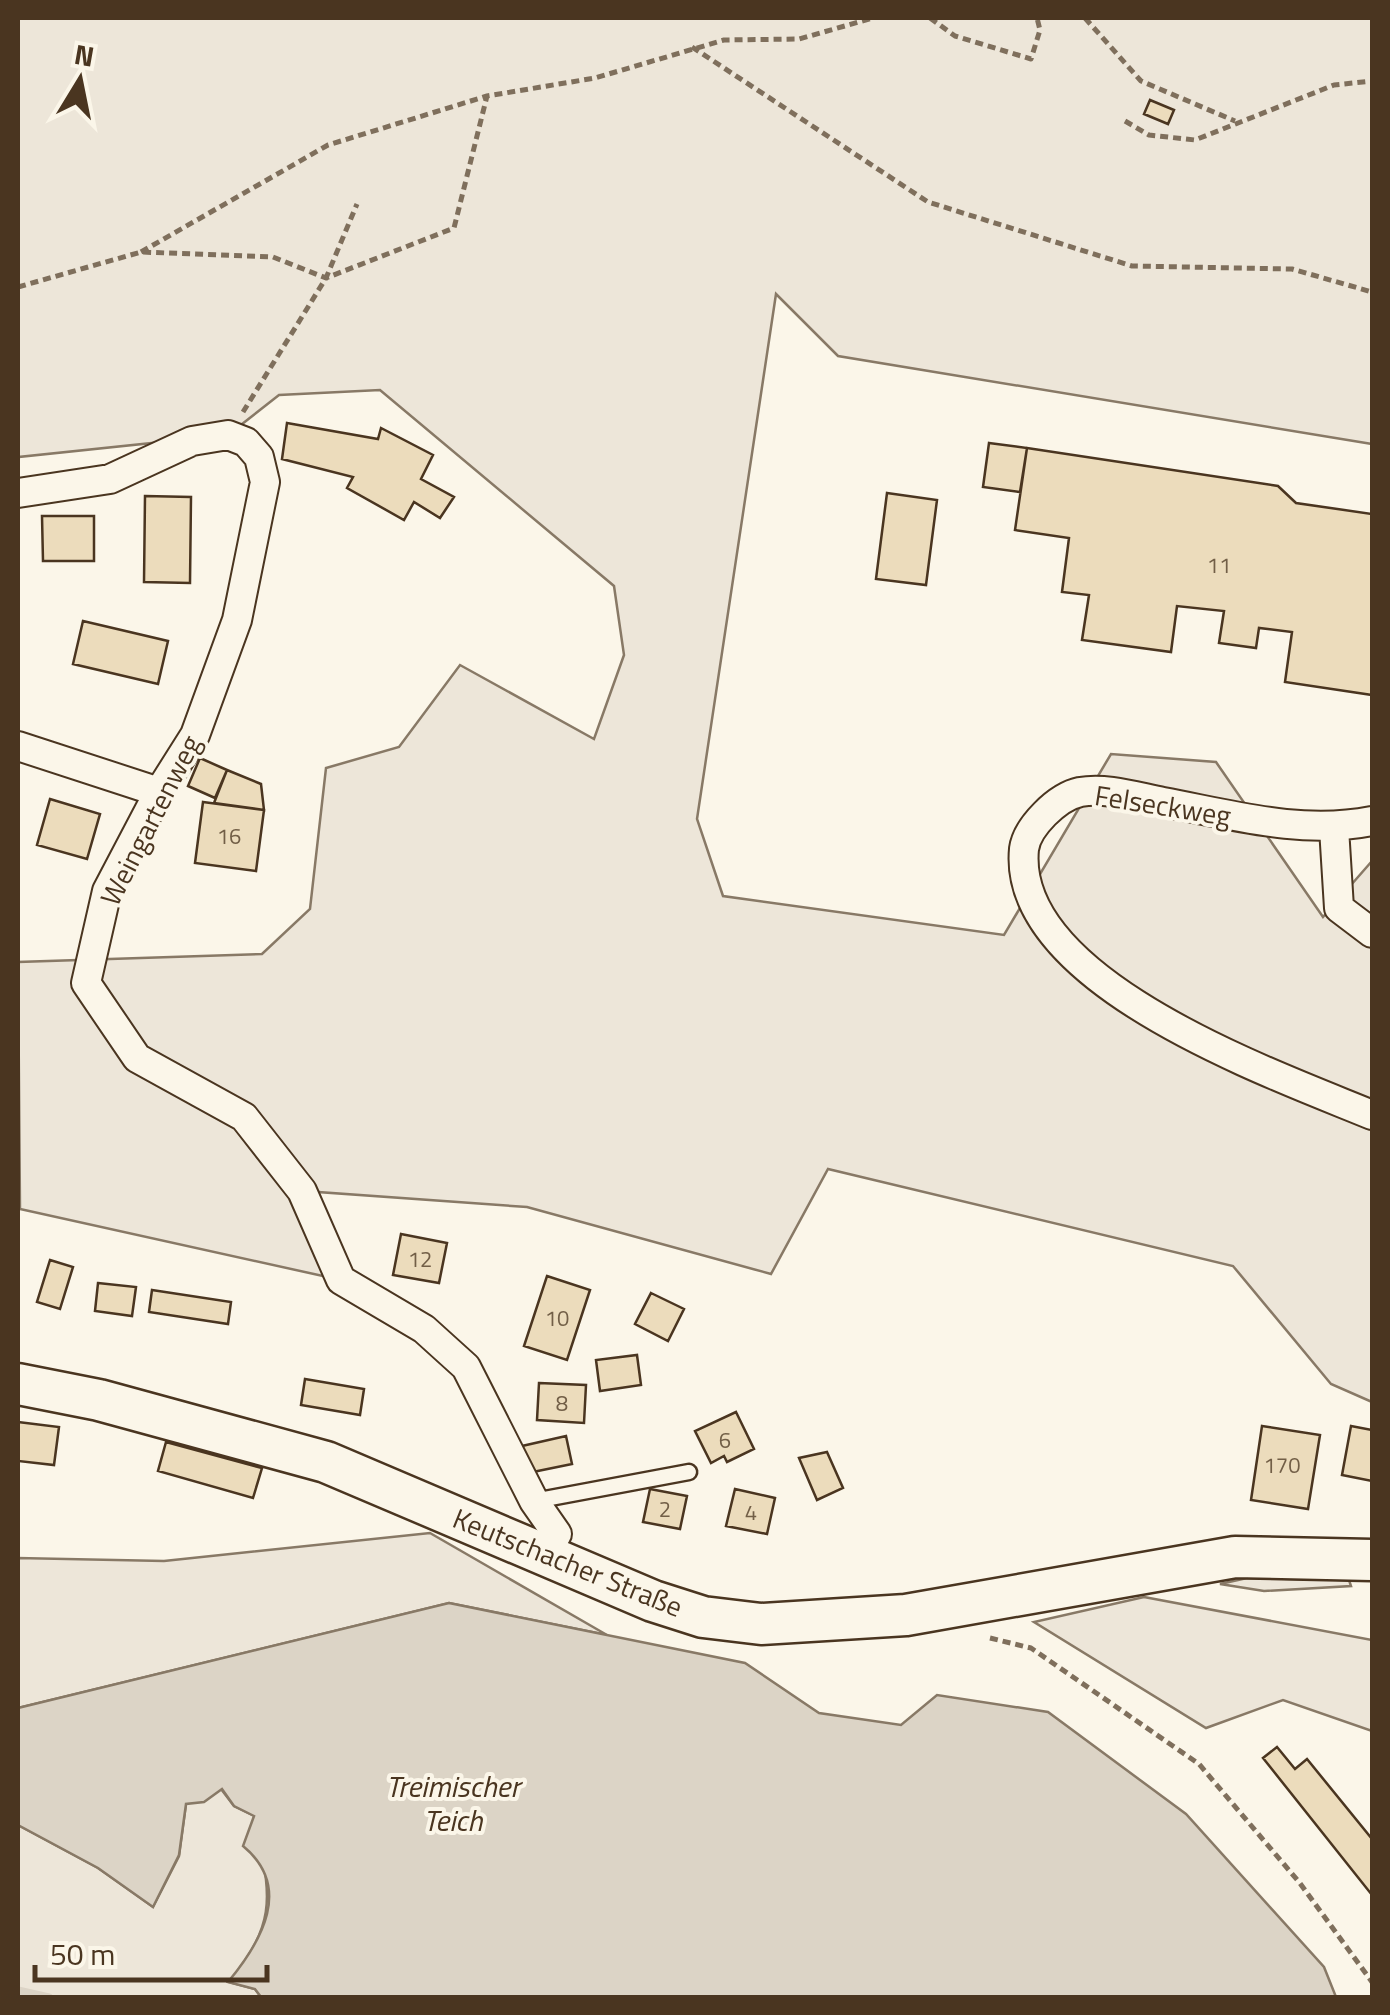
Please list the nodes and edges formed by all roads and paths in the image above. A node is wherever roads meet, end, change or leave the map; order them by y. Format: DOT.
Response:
graph roads {
  1 [pos="873,18"];
  2 [pos="930,18"];
  3 [pos="1037,18"];
  4 [pos="1085,18"];
  5 [pos="692,47"];
  6 [pos="1372,82"];
  7 [pos="487,96"];
  8 [pos="1125,121"];
  9 [pos="1237,122"];
  10 [pos="358,204"];
  11 [pos="141,252"];
  12 [pos="326,278"];
  13 [pos="18,287"];
  14 [pos="1372,292"];
  15 [pos="228,435"];
  16 [pos="18,493"];
  17 [pos="18,746"];
  18 [pos="159,792"];
  19 [pos="1372,821"];
  20 [pos="1334,828"];
  21 [pos="1372,933"];
  22 [pos="1372,1115"];
  23 [pos="18,1384"];
  24 [pos="689,1472"];
  25 [pos="534,1501"];
  26 [pos="545,1552"];
  27 [pos="1372,1560"];
  28 [pos="978,1634"];
  29 [pos="1372,1982"];
  1 -- 5 [label="path"];
  2 -- 3 [label="path"];
  4 -- 9 [label="path"];
  5 -- 7 [label="path"];
  5 -- 14 [label="path"];
  6 -- 9 [label="path"];
  7 -- 11 [label="path"];
  7 -- 12 [label="path"];
  8 -- 9 [label="path"];
  10 -- 12 [label="path"];
  11 -- 12 [label="path"];
  11 -- 13 [label="path"];
  12 -- 15 [label="path"];
  15 -- 16 [label="street"];
  15 -- 18 [label="street, Weingartenweg"];
  17 -- 18 [label="street"];
  18 -- 25 [label="street, Weingartenweg"];
  19 -- 20 [label="street, Felseckweg"];
  20 -- 21 [label="street"];
  20 -- 22 [label="street, Felseckweg"];
  23 -- 26 [label="main road, Keutschacher Straße"];
  24 -- 25 [label="lane"];
  25 -- 26 [label="street, Weingartenweg"];
  26 -- 27 [label="main road, Keutschacher Straße"];
  28 -- 29 [label="path"];
}
